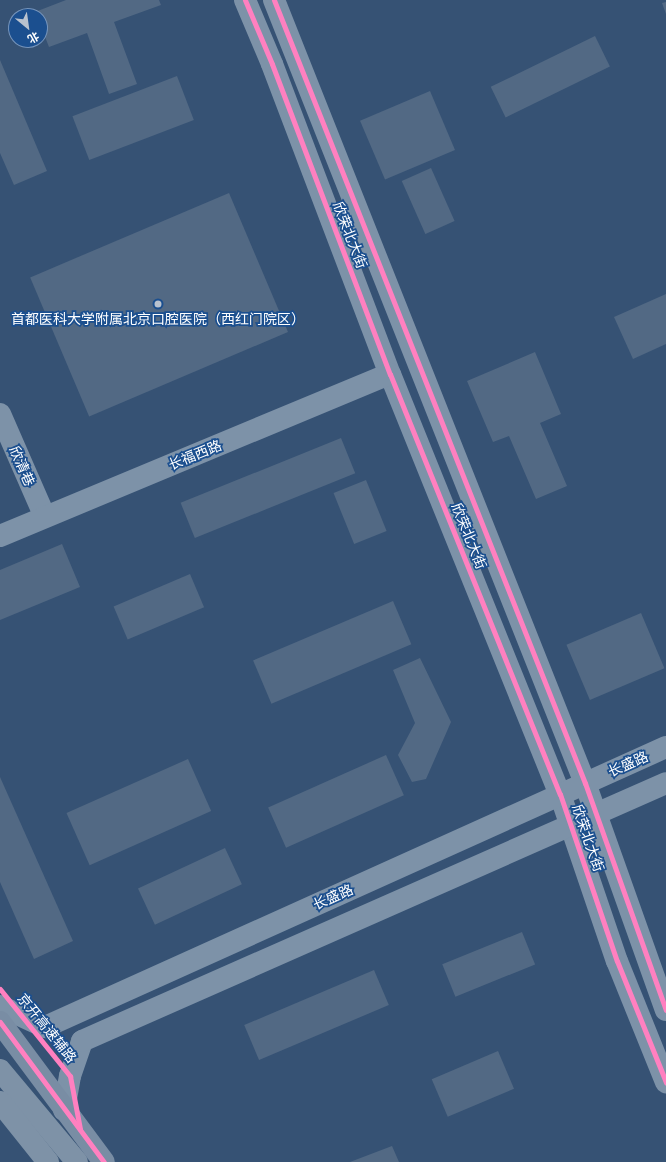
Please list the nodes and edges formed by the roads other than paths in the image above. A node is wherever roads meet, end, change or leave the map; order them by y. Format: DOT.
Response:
graph roads {
  1 [pos="245,0"];
  2 [pos="274,0"];
  3 [pos="390,374"];
  4 [pos="0,414"];
  5 [pos="45,517"];
  6 [pos="0,536"];
  7 [pos="666,747"];
  8 [pos="585,783"];
  9 [pos="666,783"];
  10 [pos="560,794"];
  11 [pos="595,815"];
  12 [pos="571,826"];
  13 [pos="0,1006"];
  14 [pos="666,1010"];
  15 [pos="0,1022"];
  16 [pos="0,1070"];
  17 [pos="666,1082"];
  18 [pos="0,1102"];
  19 [pos="64,1110"];
  20 [pos="48,1162"];
  21 [pos="77,1162"];
  22 [pos="104,1162"];
  1 -- 3 [label="street, 欣荣北大街"];
  2 -- 8 [label="street, 欣荣北大街"];
  3 -- 5 [label="street, 长福西路"];
  3 -- 10 [label="street, 欣荣北大街"];
  4 -- 5 [label="street, 欣清巷"];
  5 -- 6 [label="street, 长福西路"];
  7 -- 8 [label="street, 长盛路"];
  8 -- 10 [label="street, 长盛路"];
  8 -- 11 [label="street, 欣荣北大街"];
  9 -- 11 [label="street"];
  10 -- 12 [label="street, 欣荣北大街"];
  10 -- 13 [label="street, 长盛路"];
  11 -- 12 [label="street"];
  11 -- 14 [label="street, 欣荣北大街"];
  12 -- 17 [label="street, 欣荣北大街"];
  12 -- 19 [label="street"];
  15 -- 19 [label="main road"];
  16 -- 21 [label="highway"];
  18 -- 20 [label="highway"];
  19 -- 22 [label="main road"];
}
